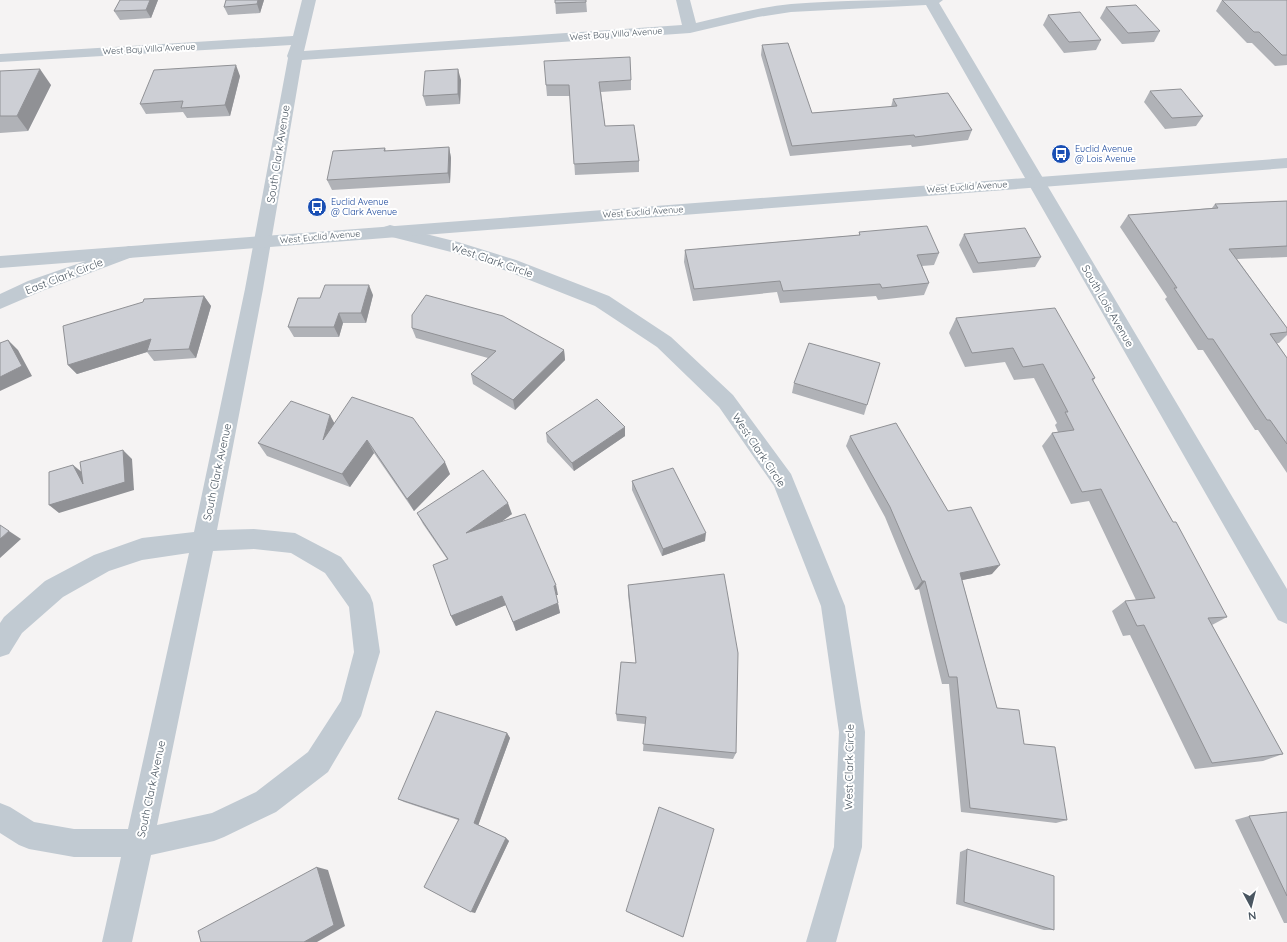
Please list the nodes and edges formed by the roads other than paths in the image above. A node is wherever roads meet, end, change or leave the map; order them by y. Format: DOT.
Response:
graph roads {
  1 [pos="308,0"];
  2 [pos="683,0"];
  3 [pos="930,0"];
  4 [pos="936,0"];
  5 [pos="690,29"];
  6 [pos="296,48"];
  7 [pos="0,58"];
  8 [pos="1287,163"];
  9 [pos="1036,182"];
  10 [pos="390,231"];
  11 [pos="264,242"];
  12 [pos="129,252"];
  13 [pos="0,262"];
  14 [pos="0,302"];
  15 [pos="202,541"];
  16 [pos="1287,612"];
  17 [pos="0,646"];
  18 [pos="0,817"];
  19 [pos="139,843"];
  20 [pos="117,942"];
  21 [pos="820,942"];
  1 -- 6 [label="street, South Clark Avenue"];
  2 -- 5 [label="street"];
  3 -- 4 [label="street, West Bay Villa Avenue"];
  3 -- 5 [label="street, West Bay Villa Avenue"];
  3 -- 9 [label="street, South Lois Avenue"];
  5 -- 6 [label="street, West Bay Villa Avenue"];
  6 -- 7 [label="street, West Bay Villa Avenue"];
  6 -- 11 [label="street, South Clark Avenue"];
  8 -- 9 [label="street, West Euclid Avenue"];
  9 -- 10 [label="street, West Euclid Avenue"];
  9 -- 16 [label="street, South Lois Avenue"];
  10 -- 11 [label="street, West Euclid Avenue"];
  10 -- 21 [label="street, West Clark Circle"];
  11 -- 12 [label="street, West Euclid Avenue"];
  11 -- 15 [label="street, South Clark Avenue"];
  12 -- 13 [label="street, West Euclid Avenue"];
  12 -- 14 [label="street, East Clark Circle"];
  15 -- 17 [label="street"];
  15 -- 19 [label="street, South Clark Avenue"];
  15 -- 19 [label="street"];
  18 -- 19 [label="street"];
  19 -- 20 [label="street, South Clark Avenue"];
}
